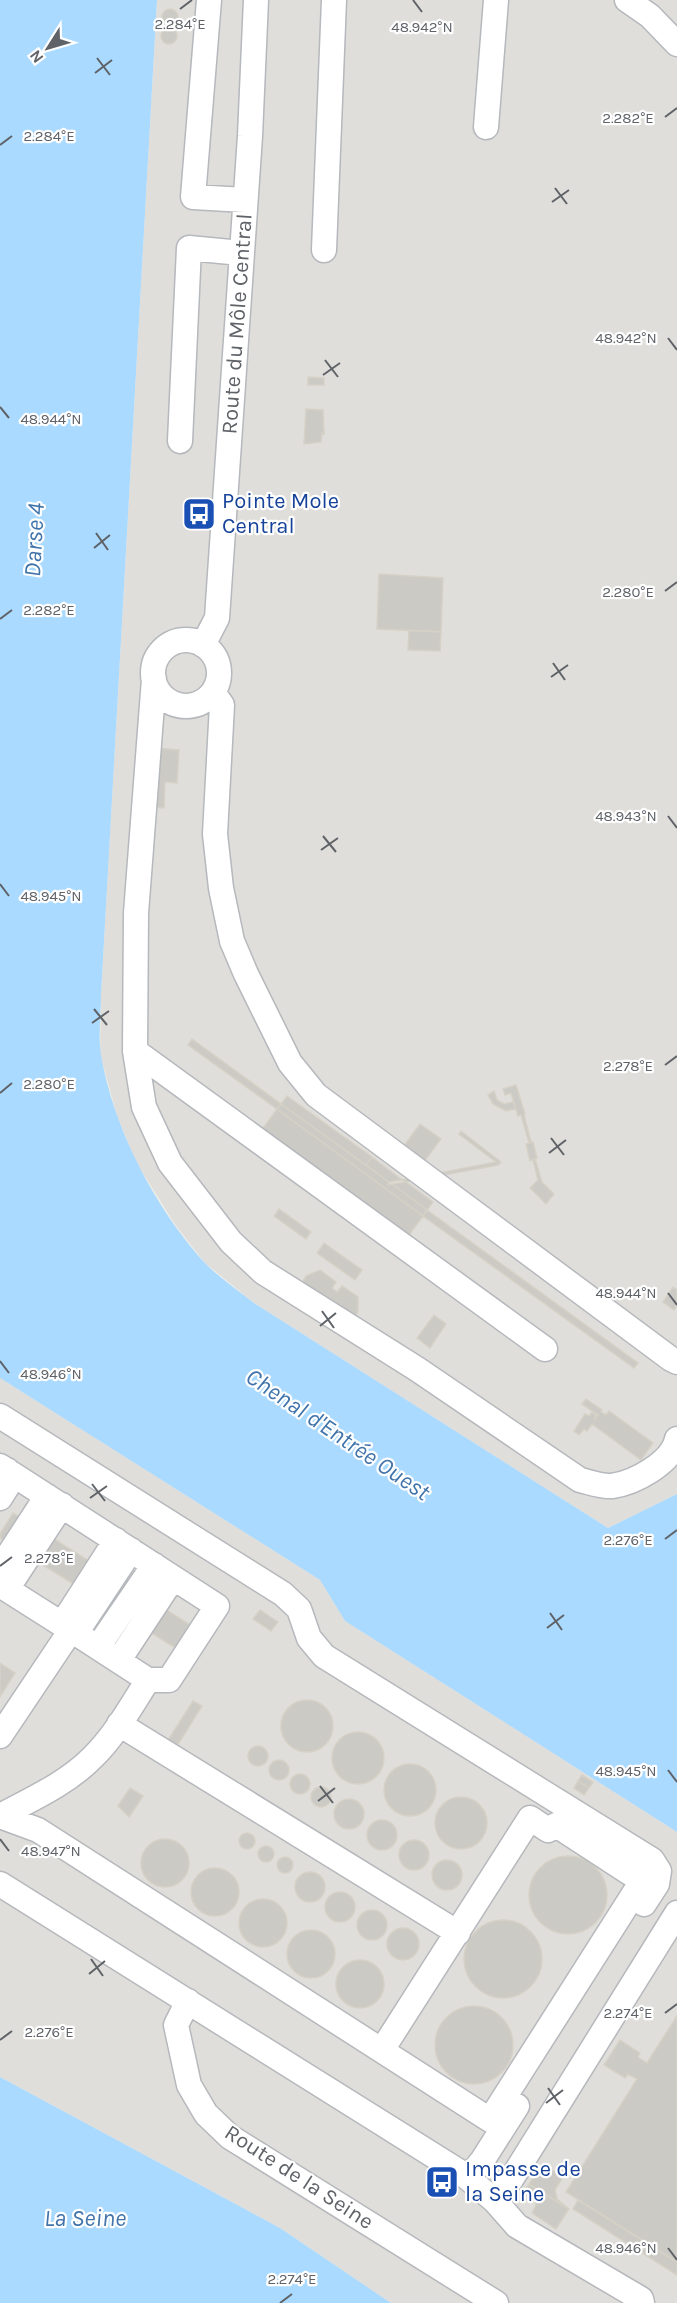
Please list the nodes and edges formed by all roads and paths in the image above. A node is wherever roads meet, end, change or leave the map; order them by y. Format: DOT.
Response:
graph roads {
  1 [pos="209,0"];
  2 [pos="256,0"];
  3 [pos="334,0"];
  4 [pos="496,0"];
  5 [pos="627,0"];
  6 [pos="677,44"];
  7 [pos="486,127"];
  8 [pos="245,200"];
  9 [pos="324,250"];
  10 [pos="241,253"];
  11 [pos="180,441"];
  12 [pos="203,645"];
  13 [pos="154,679"];
  14 [pos="213,692"];
  15 [pos="135,1051"];
  16 [pos="545,1349"];
  17 [pos="677,1362"];
  18 [pos="0,1416"];
  19 [pos="677,1439"];
  20 [pos="4,1468"];
  21 [pos="0,1497"];
  22 [pos="54,1501"];
  23 [pos="124,1545"];
  24 [pos="171,1576"];
  25 [pos="2,1581"];
  26 [pos="70,1629"];
  27 [pos="98,1647"];
  28 [pos="133,1670"];
  29 [pos="119,1724"];
  30 [pos="0,1736"];
  31 [pos="0,1884"];
  32 [pos="677,1913"];
  33 [pos="458,1933"];
  34 [pos="188,2001"];
  35 [pos="382,2050"];
  36 [pos="465,2176"];
  37 [pos="495,2201"];
  38 [pos="496,2303"];
  39 [pos="642,2303"];
  1 -- 8 [label="street"];
  2 -- 8 [label="street, Route du Môle Central"];
  3 -- 9 [label="street"];
  4 -- 7 [label="street"];
  5 -- 6 [label="street"];
  8 -- 10 [label="street, Route du Môle Central"];
  10 -- 11 [label="street"];
  10 -- 12 [label="street, Route du Môle Central"];
  12 -- 13 [label="street"];
  12 -- 14 [label="street"];
  13 -- 14 [label="street"];
  13 -- 15 [label="street"];
  14 -- 17 [label="street"];
  15 -- 16 [label="street"];
  15 -- 19 [label="street"];
  18 -- 36 [label="street"];
  20 -- 21 [label="street"];
  20 -- 22 [label="street"];
  22 -- 23 [label="street"];
  22 -- 25 [label="street"];
  23 -- 24 [label="street"];
  23 -- 26 [label="street"];
  24 -- 27 [label="street"];
  24 -- 28 [label="street"];
  24 -- 28 [label="street"];
  25 -- 26 [label="street"];
  26 -- 27 [label="street"];
  26 -- 30 [label="street"];
  27 -- 28 [label="street"];
  28 -- 29 [label="street"];
  29 -- 33 [label="street"];
  29 -- 35 [label="street"];
  31 -- 34 [label="street"];
  32 -- 37 [label="street"];
  33 -- 35 [label="street"];
  33 -- 35 [label="street"];
  34 -- 36 [label="street"];
  34 -- 38 [label="street, Route de la Seine"];
  36 -- 37 [label="street"];
  37 -- 39 [label="street"];
}
